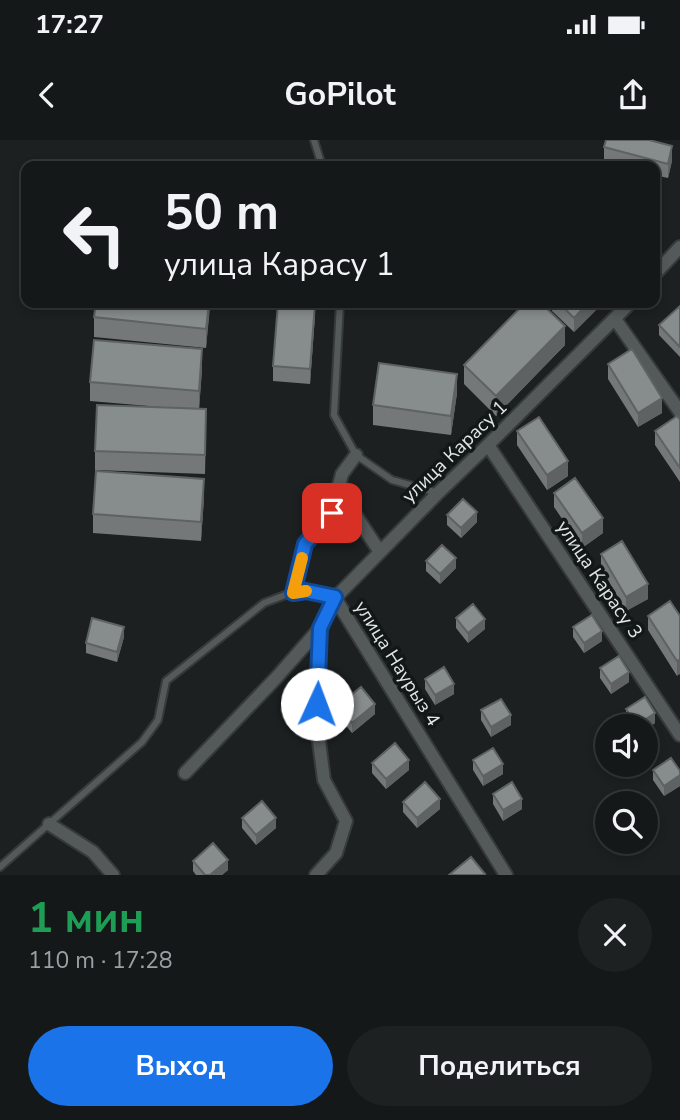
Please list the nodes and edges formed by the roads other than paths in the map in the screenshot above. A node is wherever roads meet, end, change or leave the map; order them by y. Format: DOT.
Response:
graph roads {
  1 [pos="314,140"];
  2 [pos="320,161"];
  3 [pos="680,247"];
  4 [pos="660,269"];
  5 [pos="340,308"];
  6 [pos="625,308"];
  7 [pos="615,319"];
  8 [pos="680,412"];
  9 [pos="488,445"];
  10 [pos="356,455"];
  11 [pos="338,489"];
  12 [pos="438,492"];
  13 [pos="380,552"];
  14 [pos="293,593"];
  15 [pos="335,597"];
  16 [pos="320,628"];
  17 [pos="680,735"];
  18 [pos="185,773"];
  19 [pos="48,824"];
  20 [pos="0,867"];
  21 [pos="113,875"];
  22 [pos="316,875"];
  23 [pos="506,875"];
  1 -- 2 [label="lane"];
  3 -- 4 [label="street"];
  5 -- 10 [label="lane"];
  6 -- 7 [label="street, улица Карасу 1"];
  7 -- 8 [label="street"];
  7 -- 9 [label="street, улица Карасу 1"];
  9 -- 12 [label="street, улица Карасу 1"];
  9 -- 17 [label="street, улица Карасу 3"];
  10 -- 11 [label="street"];
  10 -- 12 [label="lane"];
  11 -- 13 [label="street"];
  11 -- 14 [label="street"];
  12 -- 13 [label="street, улица Карасу 1"];
  13 -- 15 [label="street, улица Карасу 1"];
  14 -- 15 [label="street"];
  14 -- 19 [label="lane"];
  15 -- 16 [label="street, улица Наурыз 4"];
  15 -- 23 [label="street, улица Наурыз 4"];
  16 -- 18 [label="street, улица Наурыз 4"];
  16 -- 22 [label="street"];
  19 -- 20 [label="lane"];
  19 -- 21 [label="street"];
}
